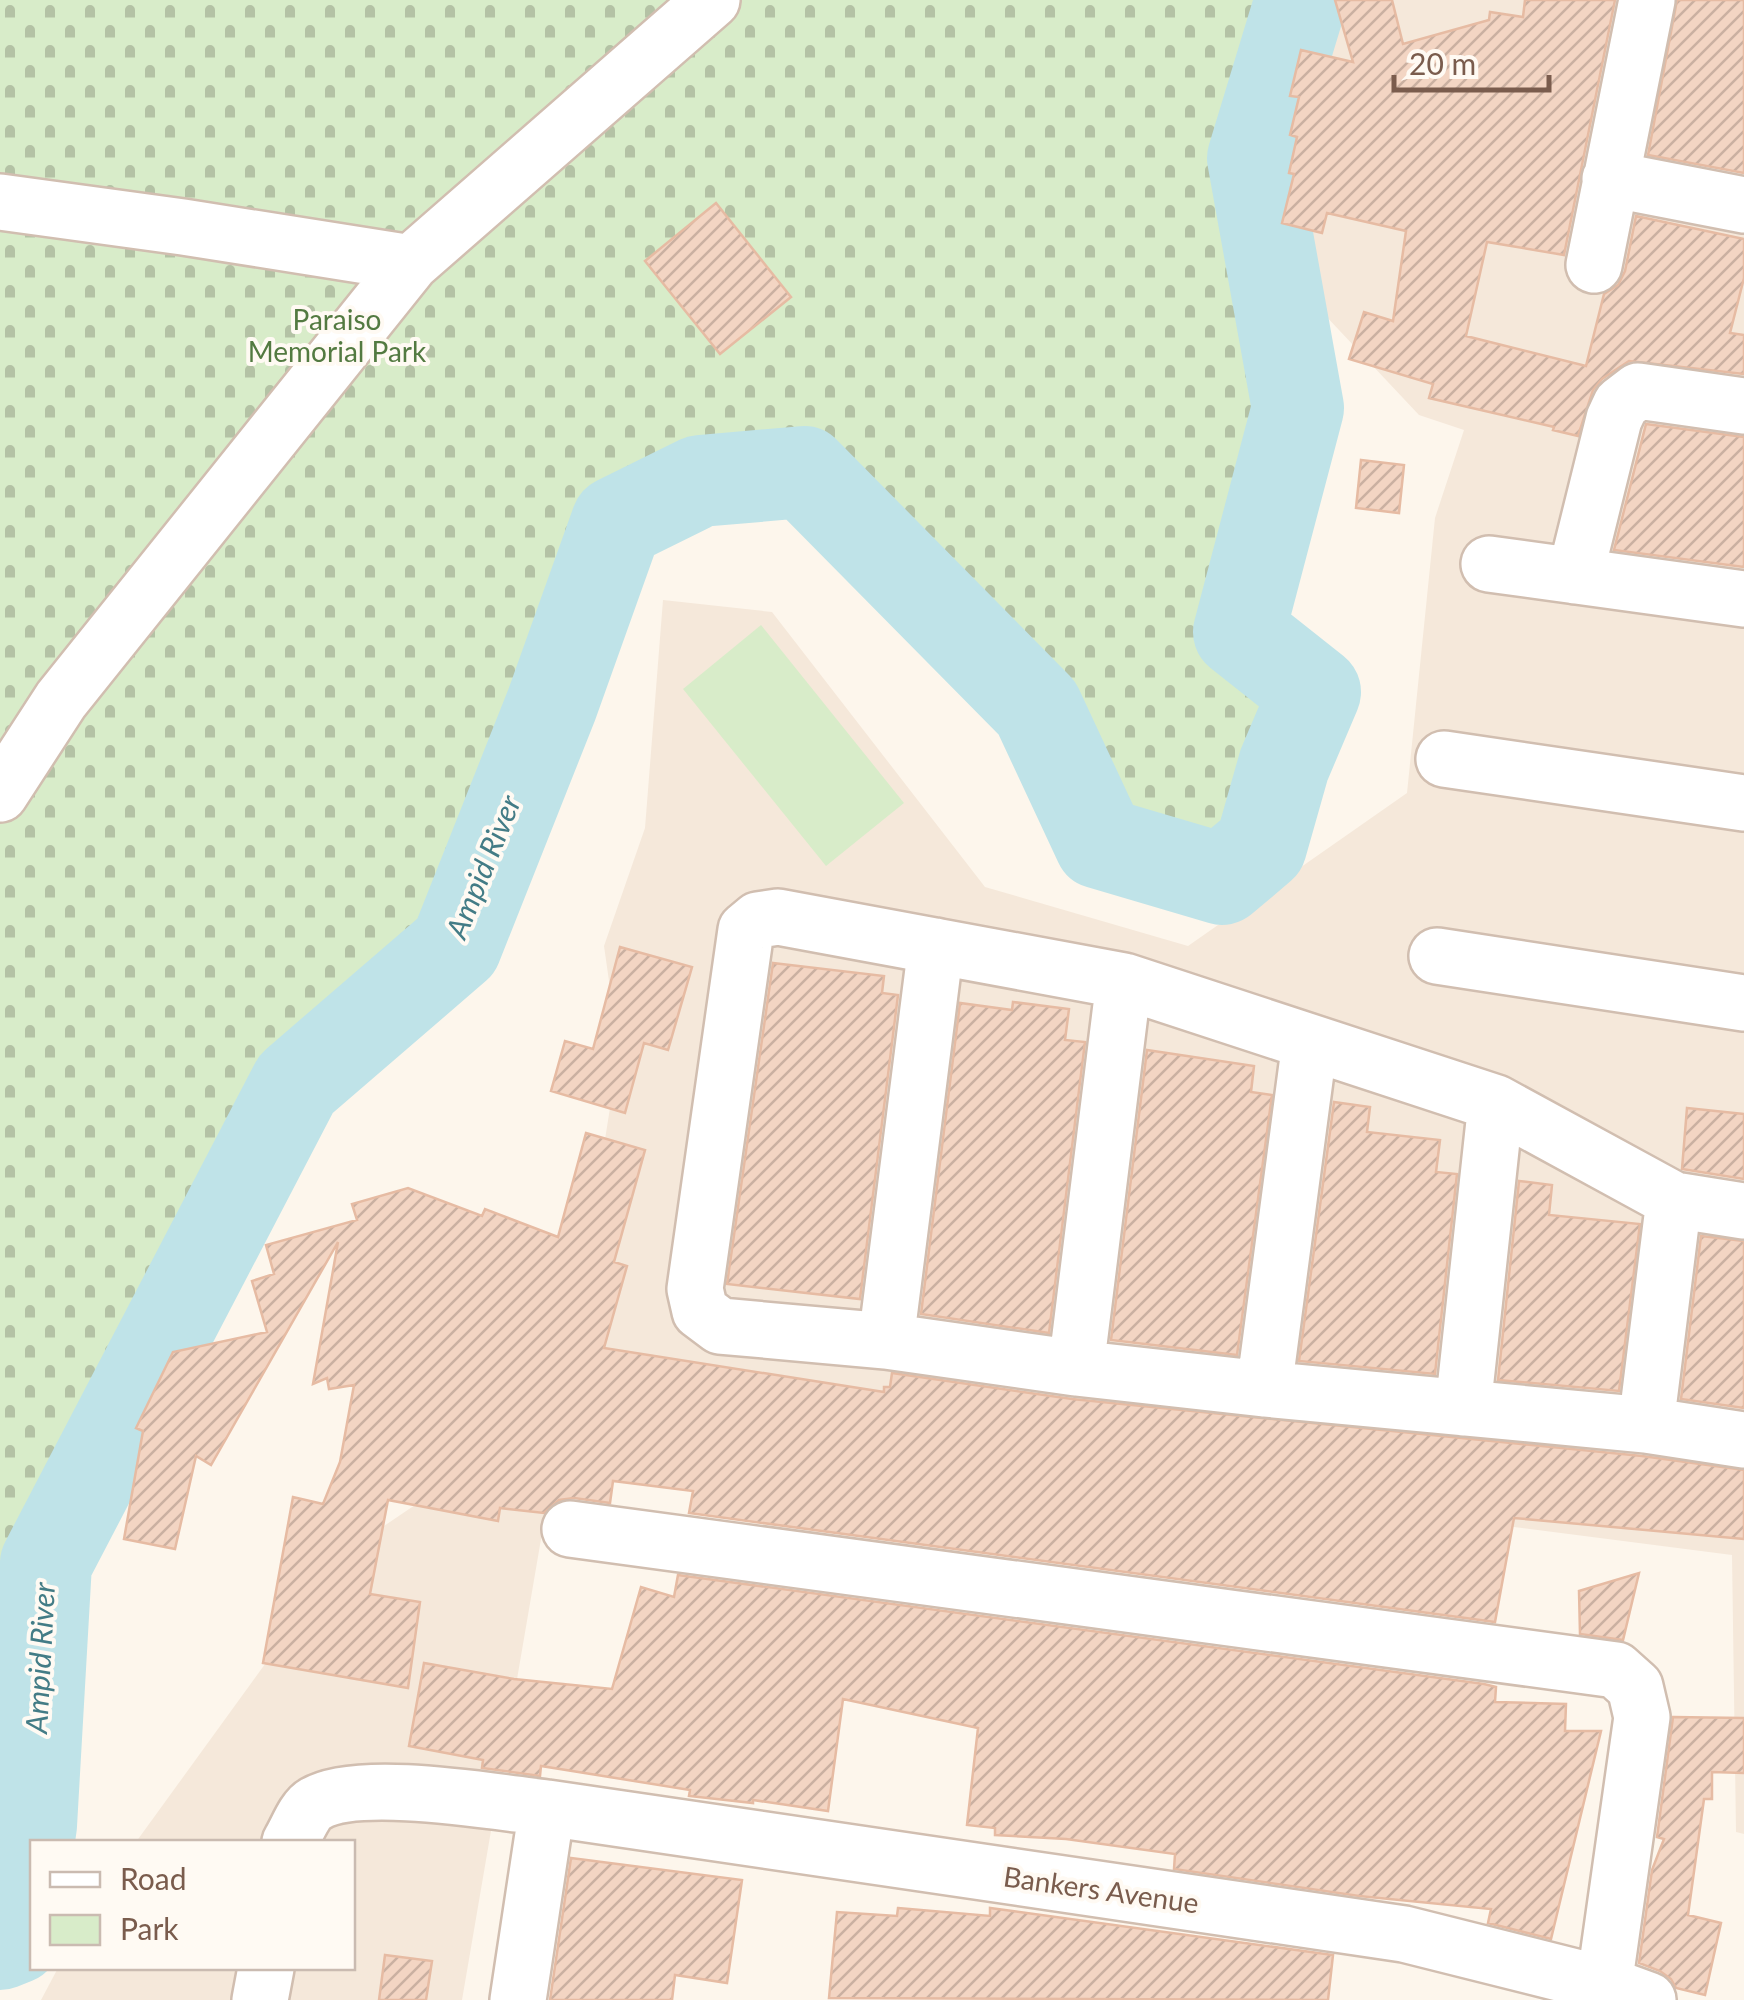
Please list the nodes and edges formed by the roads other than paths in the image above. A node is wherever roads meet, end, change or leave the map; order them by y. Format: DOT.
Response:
graph roads {
  1 [pos="712,0"];
  2 [pos="1646,0"];
  3 [pos="1610,179"];
  4 [pos="0,202"];
  5 [pos="1744,205"];
  6 [pos="411,263"];
  7 [pos="1594,265"];
  8 [pos="1744,406"];
  9 [pos="1489,564"];
  10 [pos="1575,576"];
  11 [pos="1744,599"];
  12 [pos="1444,759"];
  13 [pos="0,794"];
  14 [pos="1744,802"];
  15 [pos="936,946"];
  16 [pos="1437,956"];
  17 [pos="1124,981"];
  18 [pos="1744,1003"];
  19 [pos="1310,1042"];
  20 [pos="1496,1103"];
  21 [pos="1674,1200"];
  22 [pos="1744,1211"];
  23 [pos="886,1341"];
  24 [pos="1076,1368"];
  25 [pos="1264,1389"];
  26 [pos="1463,1408"];
  27 [pos="1646,1425"];
  28 [pos="1744,1440"];
  29 [pos="570,1529"];
  30 [pos="547,1808"];
  31 [pos="291,1840"];
  32 [pos="266,1970"];
  33 [pos="1619,1995"];
  34 [pos="260,2000"];
  35 [pos="518,2000"];
  1 -- 6 [label="street"];
  2 -- 3 [label="street"];
  3 -- 5 [label="street"];
  3 -- 7 [label="street"];
  4 -- 6 [label="street"];
  6 -- 13 [label="street"];
  8 -- 10 [label="street"];
  9 -- 10 [label="street"];
  10 -- 11 [label="street"];
  12 -- 14 [label="street"];
  15 -- 17 [label="street"];
  15 -- 23 [label="street"];
  15 -- 23 [label="street"];
  16 -- 18 [label="street"];
  17 -- 19 [label="street"];
  17 -- 24 [label="street"];
  19 -- 20 [label="street"];
  19 -- 25 [label="street"];
  20 -- 21 [label="street"];
  20 -- 26 [label="street"];
  21 -- 22 [label="street"];
  21 -- 27 [label="street"];
  23 -- 24 [label="street"];
  24 -- 25 [label="street"];
  25 -- 26 [label="street"];
  26 -- 27 [label="street"];
  27 -- 28 [label="street"];
  29 -- 33 [label="street"];
  30 -- 31 [label="street, Bankers Avenue"];
  30 -- 33 [label="street, Bankers Avenue"];
  30 -- 35 [label="street"];
  32 -- 34 [label="street"];
}
